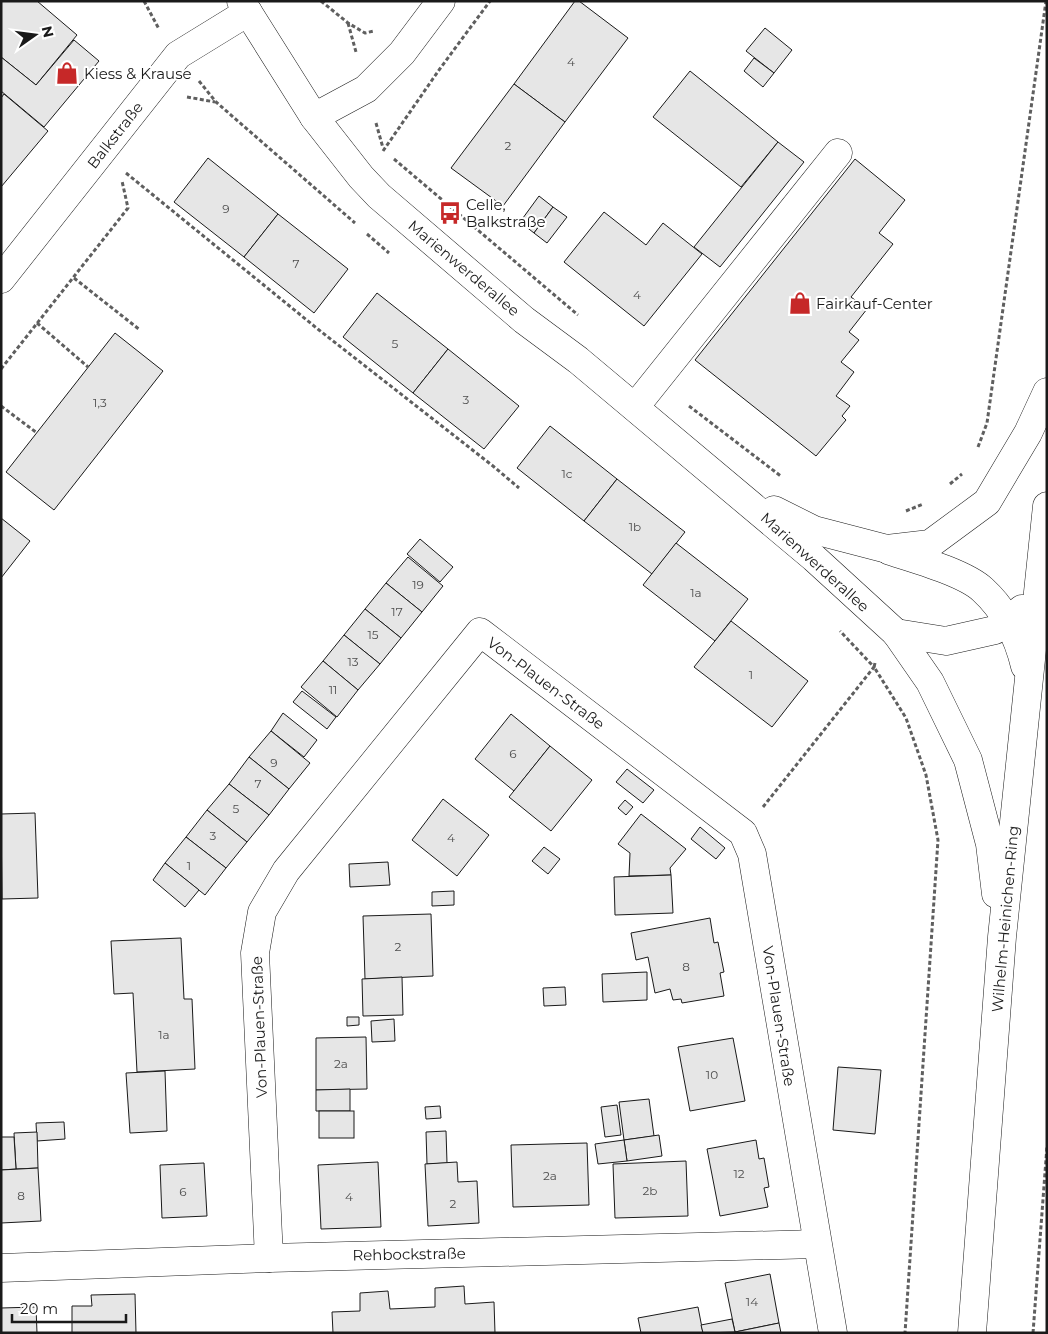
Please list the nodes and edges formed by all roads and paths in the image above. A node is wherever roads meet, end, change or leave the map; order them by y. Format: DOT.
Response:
graph roads {
  1 [pos="321,1"];
  2 [pos="441,1"];
  3 [pos="490,1"];
  4 [pos="245,7"];
  5 [pos="366,89"];
  6 [pos="183,96"];
  7 [pos="216,102"];
  8 [pos="314,117"];
  9 [pos="838,153"];
  10 [pos="391,157"];
  11 [pos="120,168"];
  12 [pos="121,176"];
  13 [pos="74,278"];
  14 [pos="1,279"];
  15 [pos="580,316"];
  16 [pos="37,323"];
  17 [pos="140,330"];
  18 [pos="88,367"];
  19 [pos="1,368"];
  20 [pos="656,380"];
  21 [pos="1047,392"];
  22 [pos="1,406"];
  23 [pos="635,407"];
  24 [pos="37,433"];
  25 [pos="785,479"];
  26 [pos="519,488"];
  27 [pos="734,491"];
  28 [pos="1047,506"];
  29 [pos="887,550"];
  30 [pos="1037,597"];
  31 [pos="1008,620"];
  32 [pos="896,633"];
  33 [pos="874,667"];
  34 [pos="1029,679"];
  35 [pos="742,833"];
  36 [pos="1002,937"];
  37 [pos="1047,1146"];
  38 [pos="817,1244"];
  39 [pos="269,1258"];
  40 [pos="1,1268"];
  41 [pos="833,1333"];
  42 [pos="972,1333"];
  43 [pos="1033,1333"];
  1 -- 5 [label="path"];
  2 -- 5 [label="street"];
  3 -- 5 [label="path"];
  4 -- 8 [label="street, Marienwerderallee"];
  4 -- 14 [label="street, Balkstraße"];
  5 -- 8 [label="street"];
  6 -- 7 [label="path"];
  8 -- 23 [label="street, Marienwerderallee"];
  9 -- 20 [label="street"];
  10 -- 15 [label="path"];
  11 -- 26 [label="path"];
  12 -- 13 [label="path"];
  13 -- 16 [label="path"];
  13 -- 17 [label="path"];
  16 -- 18 [label="path"];
  16 -- 19 [label="path"];
  20 -- 23 [label="street"];
  20 -- 25 [label="path"];
  21 -- 29 [label="street"];
  22 -- 24 [label="path"];
  23 -- 27 [label="street, Marienwerderallee"];
  27 -- 29 [label="street, Marienwerderallee"];
  27 -- 32 [label="street, Marienwerderallee"];
  28 -- 30 [label="street, Wilhelm-Heinichen-Ring"];
  29 -- 31 [label="street, Marienwerderallee"];
  30 -- 31 [label="street"];
  30 -- 34 [label="street, Wilhelm-Heinichen-Ring"];
  31 -- 32 [label="street"];
  31 -- 34 [label="street, Marienwerderallee"];
  32 -- 36 [label="street, Marienwerderallee"];
  33 -- 35 [label="path"];
  34 -- 36 [label="street, Wilhelm-Heinichen-Ring"];
  35 -- 38 [label="street, Von-Plauen-Straße"];
  35 -- 39 [label="street, Von-Plauen-Straße"];
  36 -- 42 [label="street, Wilhelm-Heinichen-Ring"];
  37 -- 43 [label="path"];
  38 -- 39 [label="street, Rehbockstraße"];
  38 -- 41 [label="street, Von-Plauen-Straße"];
  39 -- 40 [label="street, Rehbockstraße"];
}
